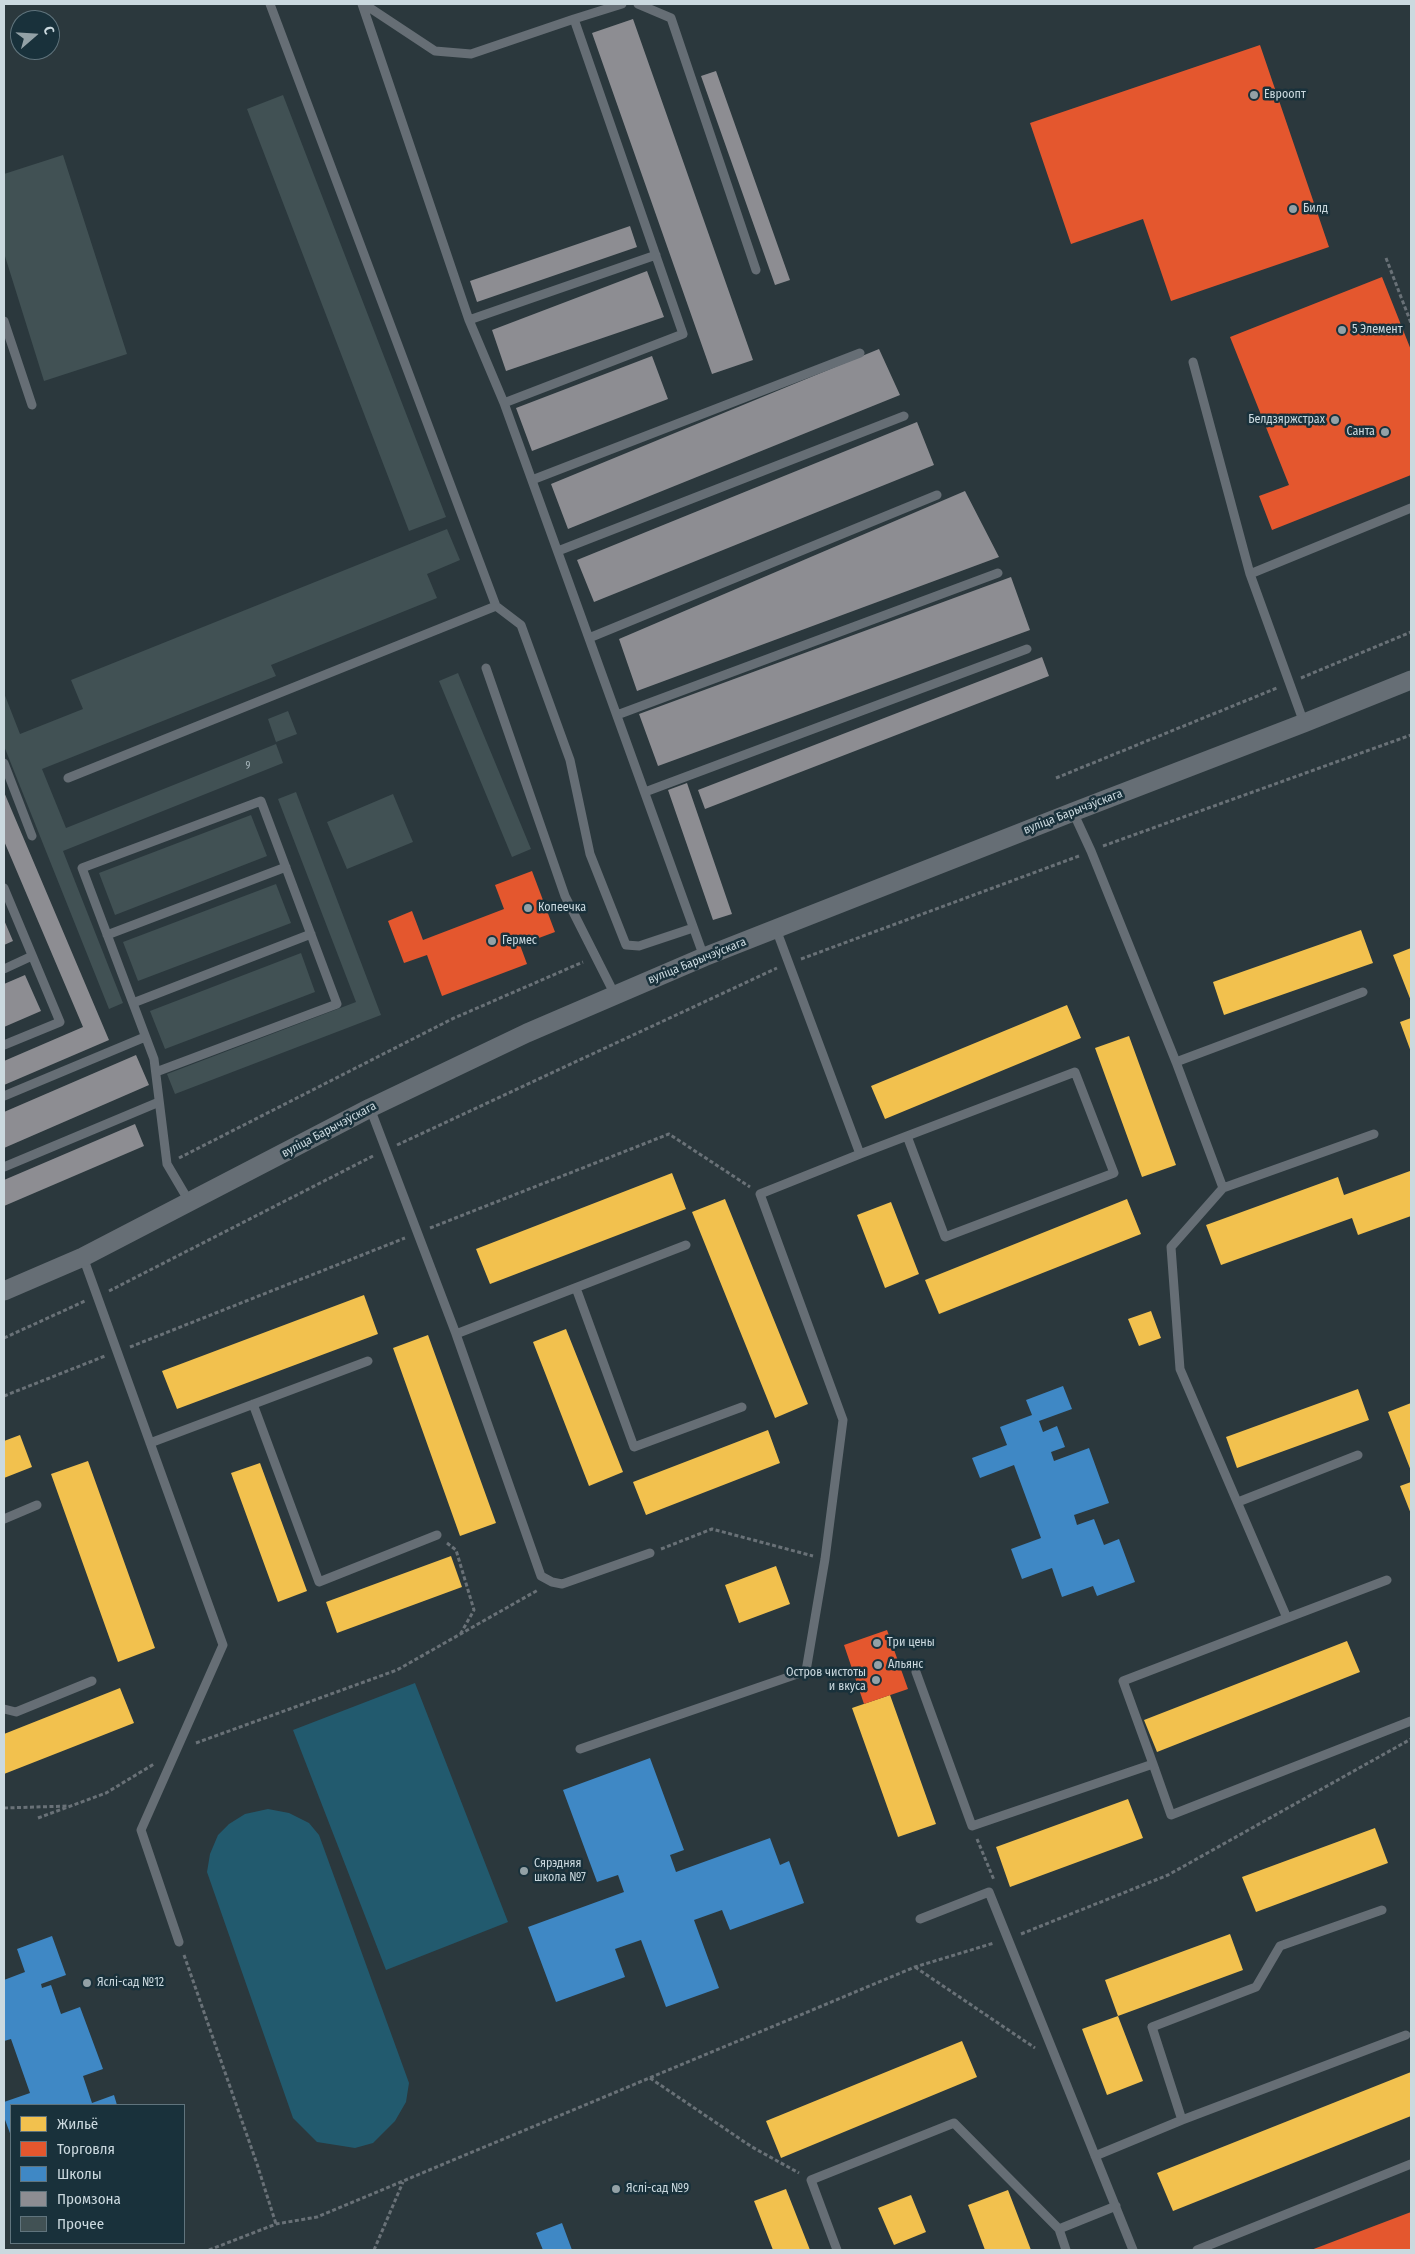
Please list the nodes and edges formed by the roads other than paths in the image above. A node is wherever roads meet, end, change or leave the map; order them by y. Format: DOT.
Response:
graph roads {
  1 [pos="270,4"];
  2 [pos="363,4"];
  3 [pos="622,4"];
  4 [pos="638,4"];
  5 [pos="574,19"];
  6 [pos="656,255"];
  7 [pos="756,270"];
  8 [pos="469,320"];
  9 [pos="4,321"];
  10 [pos="860,354"];
  11 [pos="1194,362"];
  12 [pos="504,403"];
  13 [pos="32,405"];
  14 [pos="904,416"];
  15 [pos="532,480"];
  16 [pos="937,495"];
  17 [pos="1411,508"];
  18 [pos="558,551"];
  19 [pos="998,573"];
  20 [pos="1250,574"];
  21 [pos="496,606"];
  22 [pos="589,638"];
  23 [pos="1027,649"];
  24 [pos="486,668"];
  25 [pos="1411,680"];
  26 [pos="617,715"];
  27 [pos="1304,724"];
  28 [pos="4,763"];
  29 [pos="68,778"];
  30 [pos="645,792"];
  31 [pos="1072,812"];
  32 [pos="32,836"];
  33 [pos="286,867"];
  34 [pos="4,889"];
  35 [pos="693,928"];
  36 [pos="776,928"];
  37 [pos="311,934"];
  38 [pos="108,935"];
  39 [pos="32,956"];
  40 [pos="704,957"];
  41 [pos="4,968"];
  42 [pos="1363,992"];
  43 [pos="615,995"];
  44 [pos="133,1003"];
  45 [pos="145,1037"];
  46 [pos="4,1045"];
  47 [pos="1176,1062"];
  48 [pos="156,1072"];
  49 [pos="4,1096"];
  50 [pos="160,1102"];
  51 [pos="370,1108"];
  52 [pos="1374,1134"];
  53 [pos="907,1136"];
  54 [pos="860,1154"];
  55 [pos="4,1167"];
  56 [pos="1223,1188"];
  57 [pos="190,1203"];
  58 [pos="686,1245"];
  59 [pos="83,1257"];
  60 [pos="576,1288"];
  61 [pos="4,1292"];
  62 [pos="456,1334"];
  63 [pos="368,1361"];
  64 [pos="253,1404"];
  65 [pos="742,1406"];
  66 [pos="150,1443"];
  67 [pos="1358,1455"];
  68 [pos="1238,1502"];
  69 [pos="37,1505"];
  70 [pos="4,1519"];
  71 [pos="437,1536"];
  72 [pos="650,1553"];
  73 [pos="1387,1580"];
  74 [pos="1287,1618"];
  75 [pos="916,1672"];
  76 [pos="92,1681"];
  77 [pos="4,1709"];
  78 [pos="1411,1722"];
  79 [pos="580,1749"];
  80 [pos="1153,1764"];
  81 [pos="1382,1910"];
  82 [pos="920,1919"];
  83 [pos="179,1942"];
  84 [pos="1406,2035"];
  85 [pos="1182,2120"];
  86 [pos="1095,2156"];
  87 [pos="1411,2164"];
  88 [pos="1116,2206"];
  89 [pos="1059,2229"];
  90 [pos="837,2250"];
  91 [pos="1066,2250"];
  92 [pos="1134,2250"];
  93 [pos="1197,2250"];
  1 -- 21 [label="lane"];
  2 -- 5 [label="lane"];
  2 -- 8 [label="lane"];
  3 -- 5 [label="lane"];
  4 -- 7 [label="lane"];
  5 -- 6 [label="lane"];
  6 -- 8 [label="lane"];
  6 -- 12 [label="lane"];
  8 -- 12 [label="lane"];
  9 -- 13 [label="lane"];
  10 -- 15 [label="lane"];
  11 -- 20 [label="lane"];
  12 -- 15 [label="lane"];
  14 -- 18 [label="lane"];
  15 -- 18 [label="lane"];
  16 -- 22 [label="lane"];
  17 -- 20 [label="lane"];
  18 -- 22 [label="lane"];
  19 -- 26 [label="lane"];
  20 -- 27 [label="lane"];
  21 -- 29 [label="lane"];
  21 -- 35 [label="lane"];
  22 -- 26 [label="lane"];
  23 -- 30 [label="lane"];
  24 -- 43 [label="lane"];
  25 -- 27 [label="street, вуліца Барычэўскага"];
  26 -- 30 [label="lane"];
  27 -- 31 [label="street, вуліца Барычэўскага"];
  28 -- 32 [label="lane"];
  30 -- 35 [label="lane"];
  31 -- 36 [label="street, вуліца Барычэўскага"];
  31 -- 47 [label="lane"];
  33 -- 37 [label="lane"];
  33 -- 38 [label="lane"];
  33 -- 38 [label="lane"];
  34 -- 39 [label="lane"];
  35 -- 40 [label="lane"];
  36 -- 40 [label="street, вуліца Барычэўскага"];
  36 -- 54 [label="lane"];
  37 -- 44 [label="lane"];
  37 -- 48 [label="lane"];
  38 -- 44 [label="lane"];
  39 -- 41 [label="lane"];
  39 -- 46 [label="lane"];
  40 -- 43 [label="street, вуліца Барычэўскага"];
  42 -- 47 [label="lane"];
  43 -- 51 [label="street, вуліца Барычэўскага"];
  44 -- 45 [label="lane"];
  45 -- 48 [label="lane"];
  45 -- 49 [label="lane"];
  47 -- 56 [label="lane"];
  48 -- 50 [label="lane"];
  50 -- 55 [label="lane"];
  50 -- 57 [label="lane"];
  51 -- 57 [label="street, вуліца Барычэўскага"];
  51 -- 62 [label="lane"];
  52 -- 56 [label="lane"];
  53 -- 53 [label="lane"];
  53 -- 54 [label="lane"];
  54 -- 79 [label="lane"];
  56 -- 68 [label="lane"];
  57 -- 59 [label="street, вуліца Барычэўскага"];
  58 -- 60 [label="lane"];
  59 -- 61 [label="street, вуліца Барычэўскага"];
  59 -- 66 [label="lane"];
  60 -- 62 [label="lane"];
  60 -- 65 [label="lane"];
  62 -- 72 [label="lane"];
  63 -- 64 [label="lane"];
  64 -- 66 [label="lane"];
  64 -- 71 [label="lane"];
  66 -- 83 [label="lane"];
  67 -- 68 [label="lane"];
  68 -- 74 [label="lane"];
  69 -- 70 [label="lane"];
  73 -- 74 [label="lane"];
  74 -- 80 [label="lane"];
  75 -- 80 [label="lane"];
  76 -- 77 [label="lane"];
  78 -- 80 [label="lane"];
  81 -- 85 [label="lane"];
  82 -- 86 [label="lane"];
  84 -- 85 [label="lane"];
  85 -- 86 [label="lane"];
  86 -- 88 [label="lane"];
  87 -- 93 [label="lane"];
  88 -- 89 [label="lane"];
  88 -- 92 [label="lane"];
  89 -- 90 [label="lane"];
  89 -- 91 [label="lane"];
}
